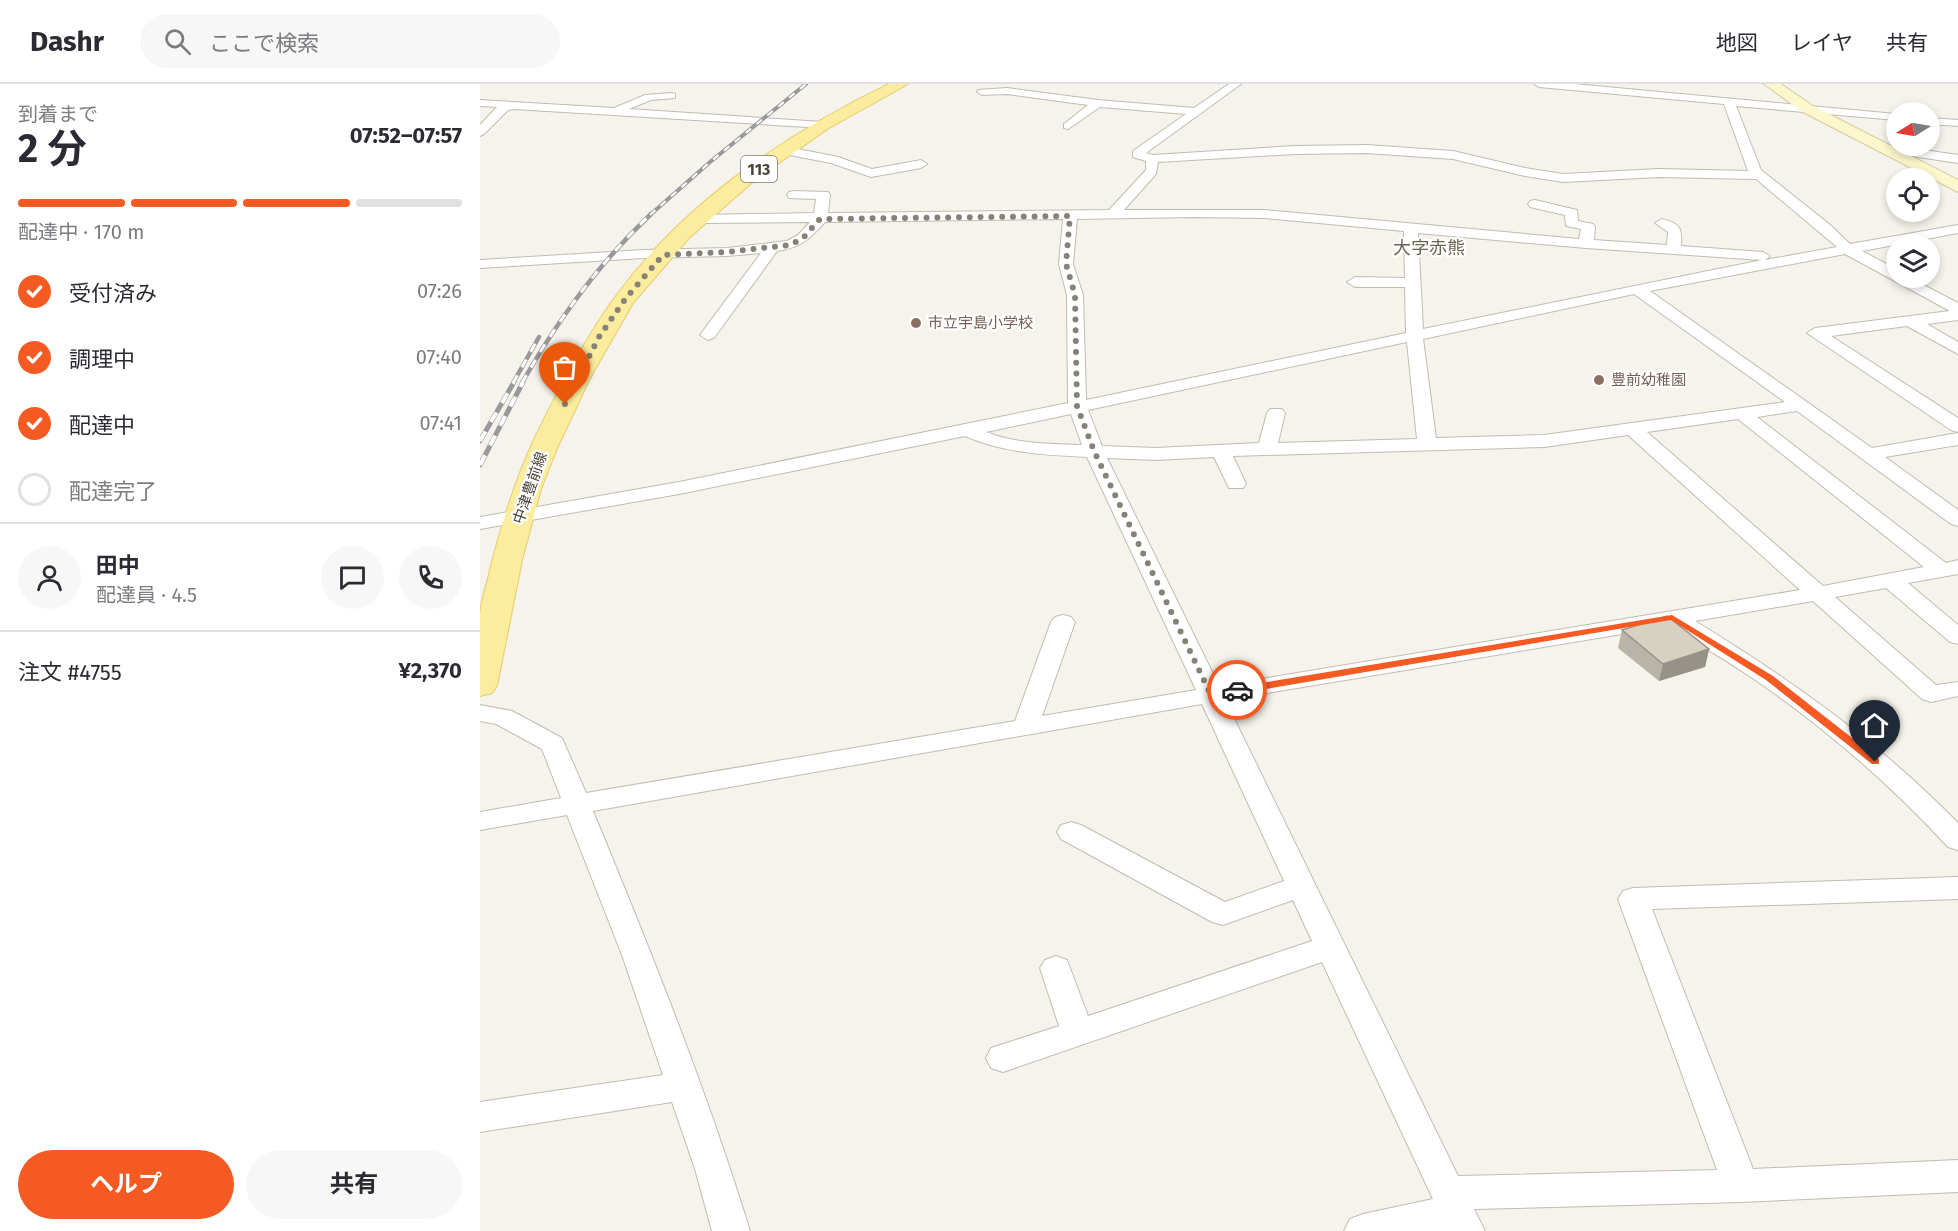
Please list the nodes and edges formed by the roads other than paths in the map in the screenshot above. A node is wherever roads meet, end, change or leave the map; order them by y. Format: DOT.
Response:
graph roads {
  1 [pos="901,84"];
  2 [pos="1236,84"];
  3 [pos="1539,84"];
  4 [pos="1771,84"];
  5 [pos="982,92"];
  6 [pos="670,96"];
  7 [pos="1729,102"];
  8 [pos="480,103"];
  9 [pos="1098,103"];
  10 [pos="516,105"];
  11 [pos="1808,109"];
  12 [pos="614,111"];
  13 [pos="1196,112"];
  14 [pos="1886,116"];
  15 [pos="1940,122"];
  16 [pos="1958,123"];
  17 [pos="823,125"];
  18 [pos="1068,126"];
  19 [pos="480,132"];
  20 [pos="1883,148"];
  21 [pos="783,150"];
  22 [pos="1152,159"];
  23 [pos="1958,159"];
  24 [pos="921,164"];
  25 [pos="1758,174"];
  26 [pos="1958,188"];
  27 [pos="794,195"];
  28 [pos="1535,204"];
  29 [pos="1112,215"];
  30 [pos="1070,216"];
  31 [pos="699,219"];
  32 [pos="820,219"];
  33 [pos="1662,223"];
  34 [pos="1412,228"];
  35 [pos="1958,230"];
  36 [pos="1586,244"];
  37 [pos="773,246"];
  38 [pos="1847,249"];
  39 [pos="1674,250"];
  40 [pos="663,255"];
  41 [pos="1798,259"];
  42 [pos="480,264"];
  43 [pos="1886,270"];
  44 [pos="1355,282"];
  45 [pos="1412,283"];
  46 [pos="1920,288"];
  47 [pos="1637,289"];
  48 [pos="1958,309"];
  49 [pos="1958,315"];
  50 [pos="1910,321"];
  51 [pos="708,335"];
  52 [pos="1416,335"];
  53 [pos="1958,350"];
  54 [pos="1801,405"];
  55 [pos="1077,406"];
  56 [pos="1276,413"];
  57 [pos="1741,413"];
  58 [pos="1958,426"];
  59 [pos="1631,428"];
  60 [pos="967,430"];
  61 [pos="1958,440"];
  62 [pos="1427,444"];
  63 [pos="1267,448"];
  64 [pos="1094,451"];
  65 [pos="1221,451"];
  66 [pos="1868,454"];
  67 [pos="1236,484"];
  68 [pos="519,517"];
  69 [pos="1958,520"];
  70 [pos="480,523"];
  71 [pos="1950,569"];
  72 [pos="1890,580"];
  73 [pos="1817,594"];
  74 [pos="1672,617"];
  75 [pos="1064,622"];
  76 [pos="1958,637"];
  77 [pos="480,686"];
  78 [pos="1958,689"];
  79 [pos="1211,695"];
  80 [pos="480,713"];
  81 [pos="1025,727"];
  82 [pos="578,803"];
  83 [pos="480,821"];
  84 [pos="1071,832"];
  85 [pos="1958,840"];
  86 [pos="1302,886"];
  87 [pos="1958,888"];
  88 [pos="1331,947"];
  89 [pos="1056,968"];
  90 [pos="1078,1033"];
  91 [pos="1003,1058"];
  92 [pos="682,1086"];
  93 [pos="480,1117"];
  94 [pos="1958,1176"];
  95 [pos="1741,1186"];
  96 [pos="1457,1212"];
  97 [pos="731,1231"];
  98 [pos="1363,1231"];
  1 -- 17 [label="main road, 中津豊前線 / 113"];
  2 -- 13 [label="street"];
  3 -- 7 [label="street"];
  4 -- 11 [label="street"];
  5 -- 9 [label="street"];
  6 -- 12 [label="street"];
  7 -- 11 [label="street"];
  7 -- 25 [label="street"];
  8 -- 10 [label="street"];
  9 -- 13 [label="street"];
  9 -- 18 [label="street"];
  10 -- 12 [label="street"];
  10 -- 19 [label="street"];
  11 -- 14 [label="street"];
  11 -- 20 [label="street"];
  12 -- 17 [label="street"];
  13 -- 22 [label="street"];
  15 -- 16 [label="street"];
  17 -- 21 [label="main road, 中津豊前線 / 113"];
  20 -- 23 [label="street"];
  20 -- 26 [label="street"];
  21 -- 24 [label="street"];
  21 -- 31 [label="main road, 中津豊前線 / 113"];
  22 -- 25 [label="street"];
  22 -- 29 [label="street"];
  25 -- 38 [label="street"];
  27 -- 32 [label="street"];
  28 -- 36 [label="street"];
  29 -- 30 [label="street"];
  29 -- 34 [label="street"];
  30 -- 32 [label="street"];
  30 -- 55 [label="street"];
  31 -- 32 [label="street"];
  31 -- 40 [label="main road, 中津豊前線 / 113"];
  32 -- 37 [label="street"];
  33 -- 39 [label="street"];
  34 -- 36 [label="street"];
  34 -- 45 [label="street"];
  35 -- 38 [label="street"];
  36 -- 39 [label="street"];
  37 -- 40 [label="street"];
  37 -- 51 [label="street"];
  38 -- 41 [label="street"];
  38 -- 43 [label="street"];
  39 -- 41 [label="street"];
  40 -- 42 [label="street"];
  40 -- 68 [label="main road, 中津豊前線 / 113"];
  41 -- 47 [label="street"];
  44 -- 45 [label="street"];
  45 -- 52 [label="street"];
  46 -- 48 [label="street"];
  47 -- 52 [label="street"];
  47 -- 54 [label="street"];
  49 -- 50 [label="street"];
  50 -- 53 [label="street"];
  50 -- 58 [label="street"];
  52 -- 55 [label="street"];
  52 -- 62 [label="street"];
  54 -- 57 [label="street"];
  54 -- 66 [label="street"];
  55 -- 60 [label="street"];
  55 -- 64 [label="street"];
  56 -- 63 [label="street"];
  57 -- 59 [label="street"];
  57 -- 71 [label="street"];
  59 -- 62 [label="street"];
  59 -- 73 [label="street"];
  60 -- 64 [label="street"];
  60 -- 68 [label="street"];
  61 -- 66 [label="street"];
  62 -- 63 [label="street"];
  63 -- 65 [label="street"];
  64 -- 65 [label="street"];
  64 -- 79 [label="street"];
  65 -- 67 [label="street"];
  66 -- 69 [label="street"];
  68 -- 70 [label="street"];
  68 -- 77 [label="main road, 中津豊前線 / 113"];
  71 -- 72 [label="street"];
  72 -- 73 [label="street"];
  72 -- 76 [label="street"];
  73 -- 74 [label="street"];
  73 -- 78 [label="street"];
  74 -- 79 [label="street"];
  74 -- 85 [label="street"];
  75 -- 81 [label="street"];
  79 -- 81 [label="street"];
  79 -- 86 [label="street"];
  80 -- 82 [label="street"];
  81 -- 82 [label="street"];
  82 -- 83 [label="street"];
  82 -- 92 [label="street"];
  84 -- 86 [label="street"];
  86 -- 88 [label="street"];
  87 -- 95 [label="street"];
  88 -- 90 [label="street"];
  88 -- 96 [label="street"];
  89 -- 90 [label="street"];
  90 -- 91 [label="street"];
  92 -- 93 [label="street"];
  92 -- 97 [label="street"];
  94 -- 95 [label="street"];
  95 -- 96 [label="street"];
  96 -- 98 [label="street"];
}
